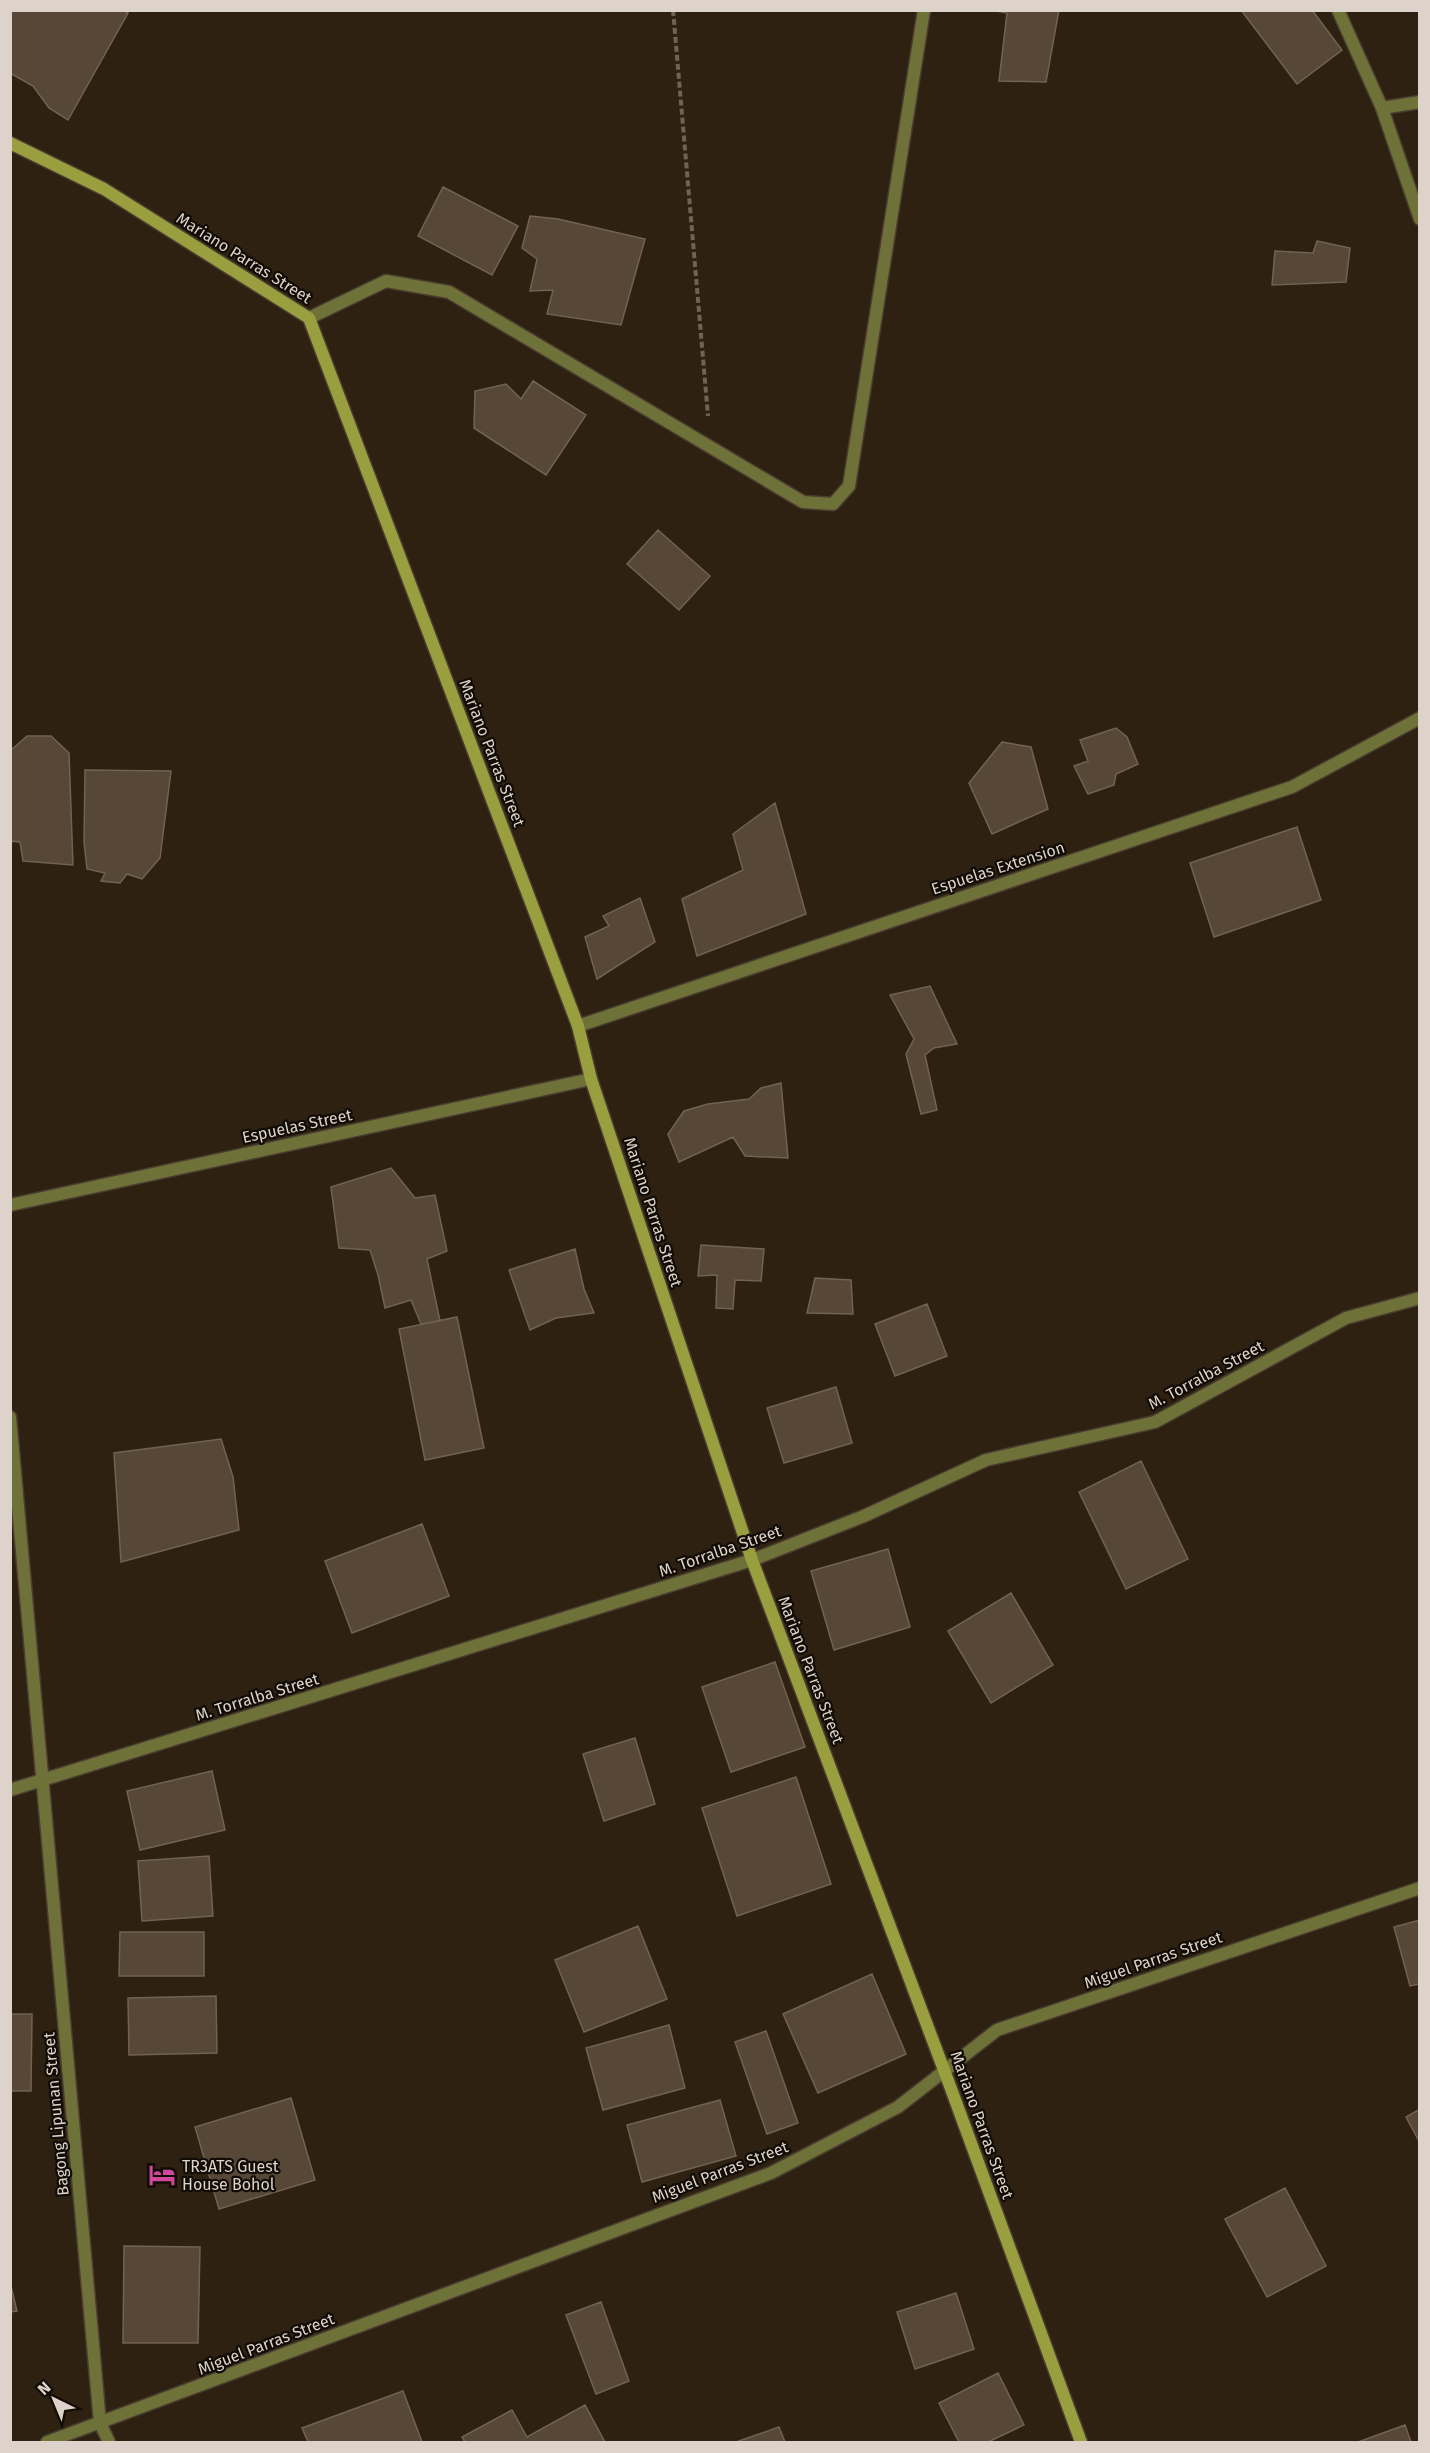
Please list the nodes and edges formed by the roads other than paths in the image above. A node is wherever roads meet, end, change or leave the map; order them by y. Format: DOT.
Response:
graph roads {
  1 [pos="924,10"];
  2 [pos="1338,10"];
  3 [pos="1419,102"];
  4 [pos="1382,108"];
  5 [pos="10,143"];
  6 [pos="1419,219"];
  7 [pos="309,318"];
  8 [pos="1419,718"];
  9 [pos="578,1026"];
  10 [pos="591,1079"];
  11 [pos="10,1205"];
  12 [pos="1419,1298"];
  13 [pos="10,1417"];
  14 [pos="752,1560"];
  15 [pos="43,1780"];
  16 [pos="10,1790"];
  17 [pos="1419,1888"];
  18 [pos="944,2071"];
  19 [pos="100,2423"];
  20 [pos="47,2442"];
  21 [pos="109,2442"];
  22 [pos="1081,2442"];
  1 -- 7 [label="street"];
  2 -- 4 [label="street"];
  3 -- 4 [label="street"];
  4 -- 6 [label="street"];
  5 -- 7 [label="main road, Mariano Parras Street"];
  7 -- 9 [label="main road, Mariano Parras Street"];
  8 -- 9 [label="street, Espuelas Extension"];
  9 -- 10 [label="main road, Mariano Parras Street"];
  10 -- 11 [label="street, Espuelas Street"];
  10 -- 14 [label="main road, Mariano Parras Street"];
  12 -- 14 [label="street, M. Torralba Street"];
  13 -- 15 [label="street, Bagong Lipunan Street"];
  14 -- 15 [label="street, M. Torralba Street"];
  14 -- 18 [label="main road, Mariano Parras Street"];
  15 -- 16 [label="street, M. Torralba Street"];
  15 -- 19 [label="street, Bagong Lipunan Street"];
  17 -- 18 [label="street, Miguel Parras Street"];
  18 -- 19 [label="street, Miguel Parras Street"];
  18 -- 22 [label="main road, Mariano Parras Street"];
  19 -- 20 [label="street, Miguel Parras Street"];
  19 -- 21 [label="street, Bagong Lipunan Street"];
}
